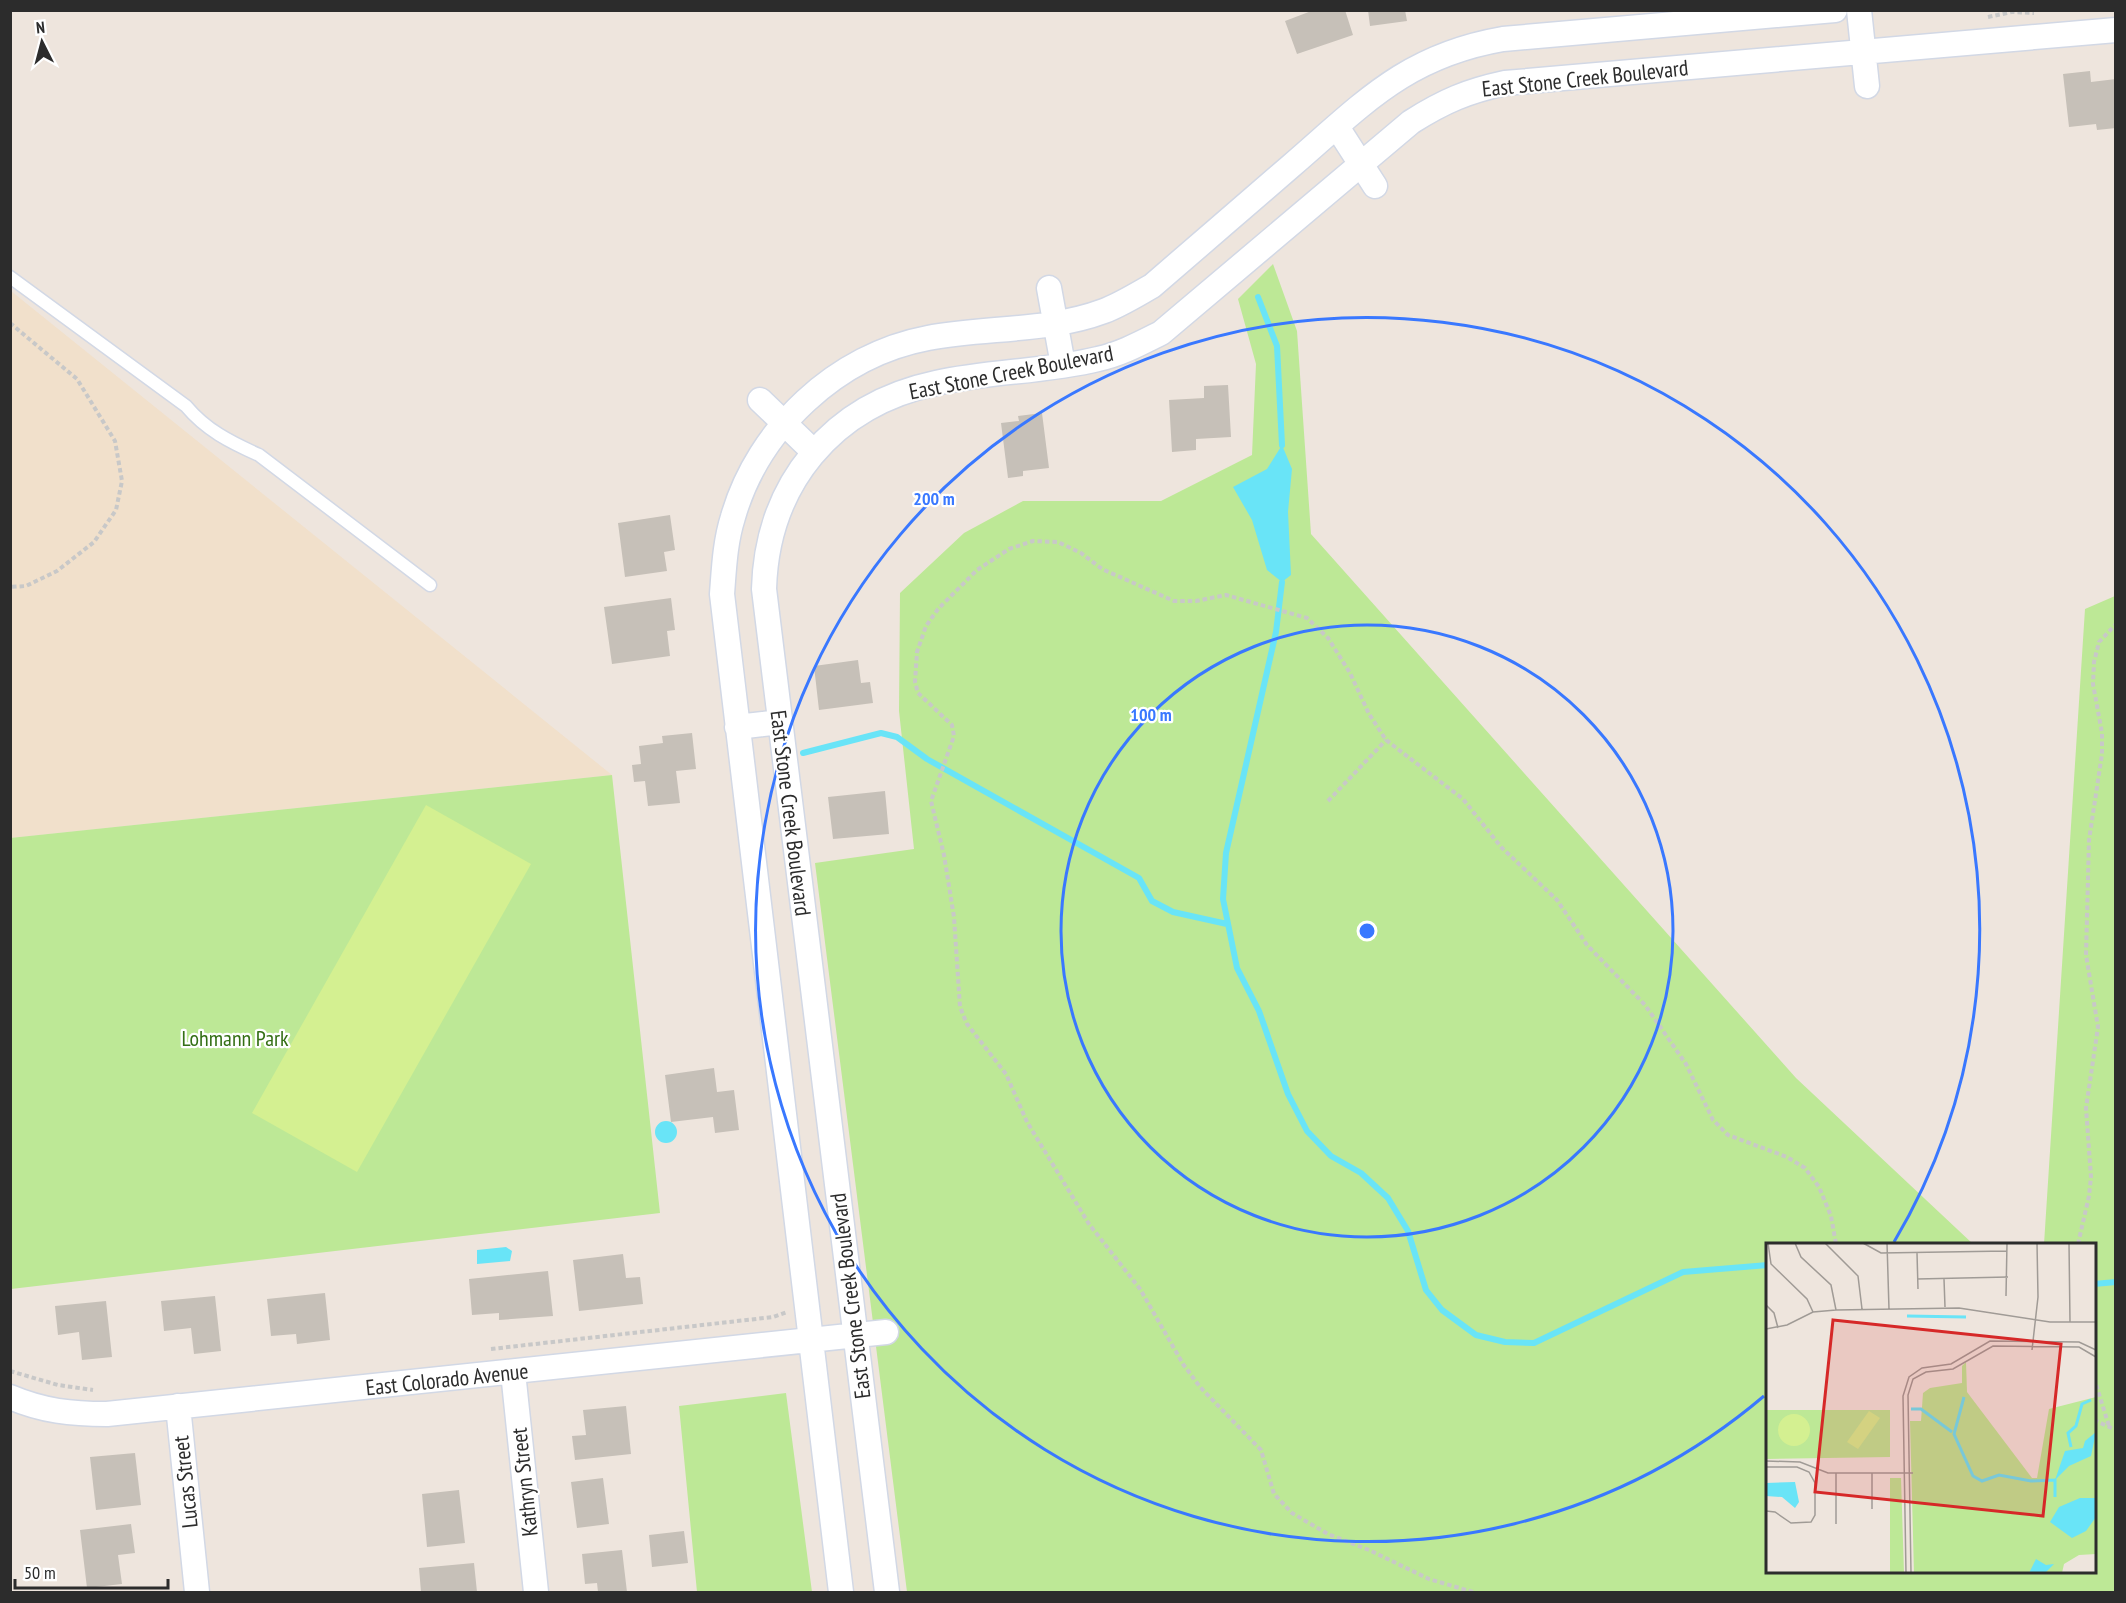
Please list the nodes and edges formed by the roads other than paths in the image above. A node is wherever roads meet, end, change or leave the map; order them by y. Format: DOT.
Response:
graph roads {
  1 [pos="1835,10"];
  2 [pos="1859,10"];
  3 [pos="2115,30"];
  4 [pos="1863,51"];
  5 [pos="1867,86"];
  6 [pos="1337,127"];
  7 [pos="1360,163"];
  8 [pos="1375,186"];
  9 [pos="10,277"];
  10 [pos="1049,288"];
  11 [pos="1056,324"];
  12 [pos="1063,365"];
  13 [pos="760,400"];
  14 [pos="784,423"];
  15 [pos="814,452"];
  16 [pos="430,585"];
  17 [pos="780,722"];
  18 [pos="737,727"];
  19 [pos="886,1332"];
  20 [pos="854,1335"];
  21 [pos="810,1340"];
  22 [pos="513,1372"];
  23 [pos="10,1397"];
  24 [pos="178,1407"];
  25 [pos="196,1593"];
  26 [pos="536,1593"];
  27 [pos="841,1593"];
  28 [pos="887,1593"];
  1 -- 6 [label="street, East Stone Creek Boulevard"];
  2 -- 4 [label="street"];
  3 -- 4 [label="street, East Stone Creek Boulevard"];
  4 -- 5 [label="street"];
  4 -- 7 [label="street, East Stone Creek Boulevard"];
  6 -- 7 [label="street"];
  6 -- 11 [label="street, East Stone Creek Boulevard"];
  7 -- 8 [label="street"];
  7 -- 12 [label="street, East Stone Creek Boulevard"];
  9 -- 16 [label="lane"];
  10 -- 11 [label="street"];
  11 -- 12 [label="street"];
  11 -- 14 [label="street, East Stone Creek Boulevard"];
  12 -- 15 [label="street, East Stone Creek Boulevard"];
  13 -- 14 [label="street"];
  14 -- 15 [label="street"];
  14 -- 18 [label="street, East Stone Creek Boulevard"];
  15 -- 17 [label="street, East Stone Creek Boulevard"];
  17 -- 18 [label="street"];
  17 -- 20 [label="street, East Stone Creek Boulevard"];
  18 -- 21 [label="street, East Stone Creek Boulevard"];
  19 -- 20 [label="street, East Colorado Avenue"];
  20 -- 21 [label="street, East Colorado Avenue"];
  20 -- 28 [label="street, East Stone Creek Boulevard"];
  21 -- 22 [label="street, East Colorado Avenue"];
  21 -- 27 [label="street, East Stone Creek Boulevard"];
  22 -- 24 [label="street, East Colorado Avenue"];
  22 -- 26 [label="street, Kathryn Street"];
  23 -- 24 [label="street, East Colorado Avenue"];
  24 -- 25 [label="street, Lucas Street"];
}
